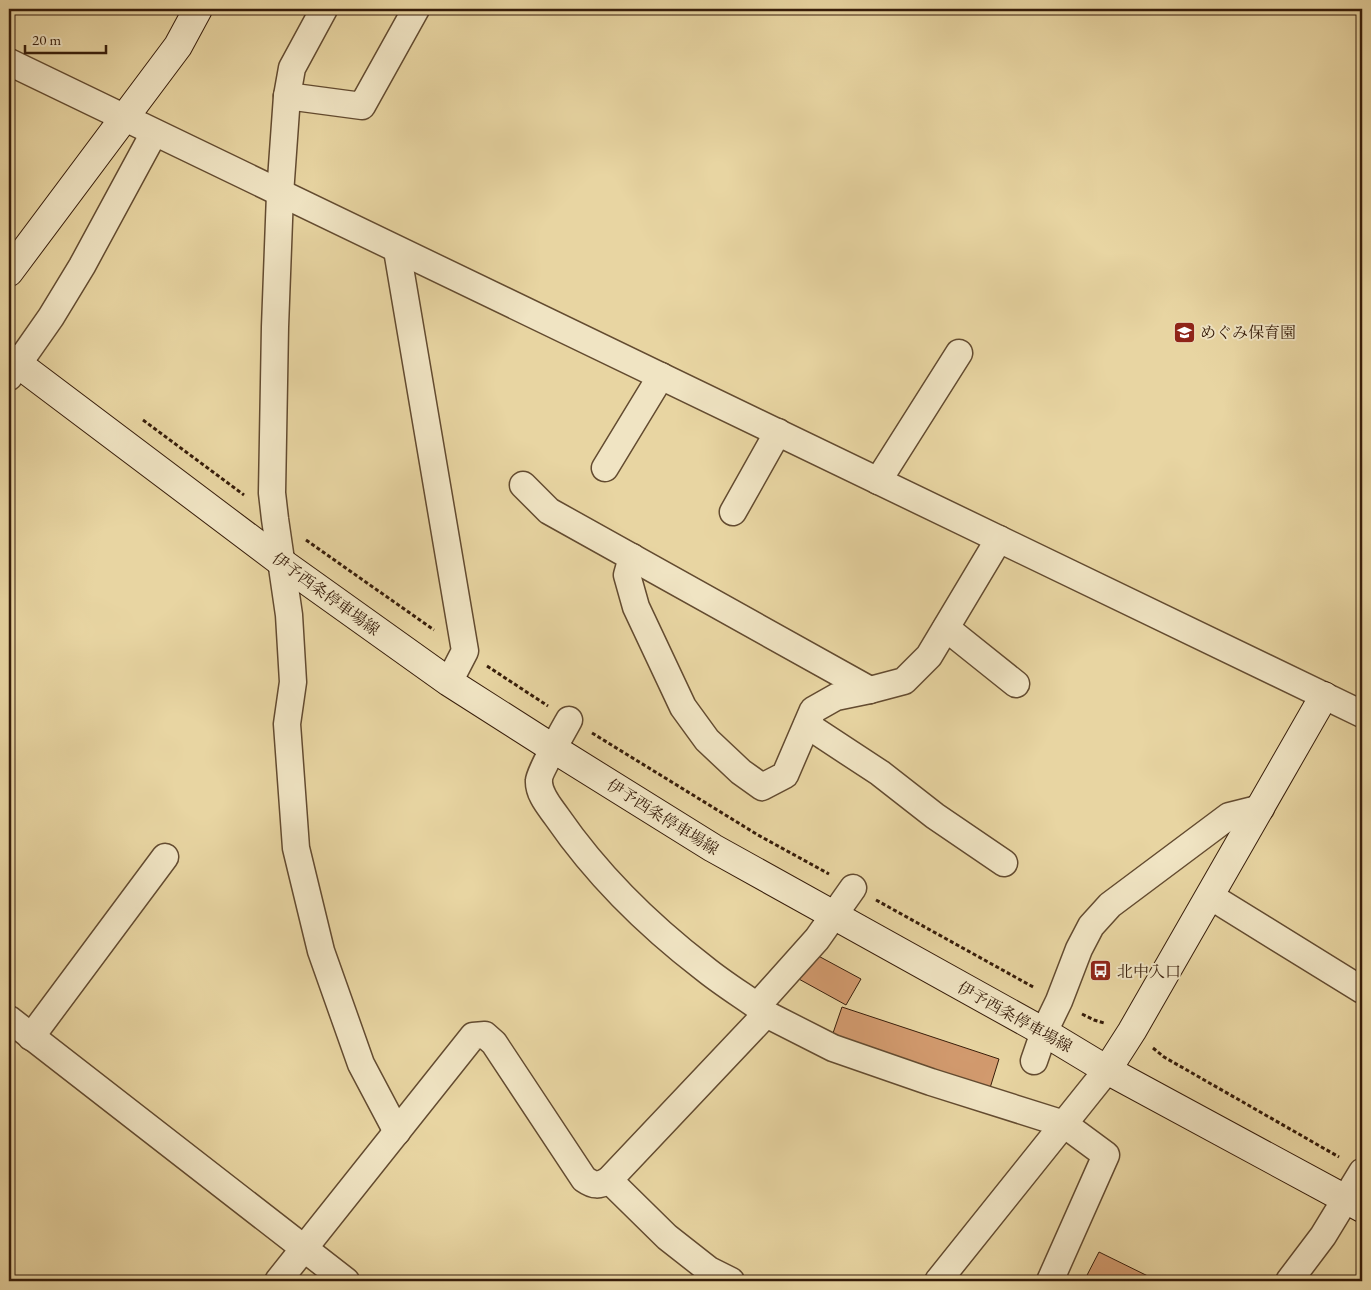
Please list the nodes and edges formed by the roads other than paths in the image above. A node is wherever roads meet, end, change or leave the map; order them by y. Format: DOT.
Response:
graph roads {
  1 [pos="198,9"];
  2 [pos="324,9"];
  3 [pos="416,9"];
  4 [pos="9,62"];
  5 [pos="287,96"];
  6 [pos="124,118"];
  7 [pos="154,133"];
  8 [pos="280,194"];
  9 [pos="397,250"];
  10 [pos="9,272"];
  11 [pos="959,353"];
  12 [pos="12,366"];
  13 [pos="661,376"];
  14 [pos="778,432"];
  15 [pos="605,468"];
  16 [pos="878,481"];
  17 [pos="523,485"];
  18 [pos="733,512"];
  19 [pos="999,539"];
  20 [pos="632,557"];
  21 [pos="281,562"];
  22 [pos="946,628"];
  23 [pos="449,682"];
  24 [pos="1016,684"];
  25 [pos="870,690"];
  26 [pos="1324,696"];
  27 [pos="1362,714"];
  28 [pos="569,720"];
  29 [pos="807,725"];
  30 [pos="554,749"];
  31 [pos="1260,808"];
  32 [pos="165,856"];
  33 [pos="1004,863"];
  34 [pos="853,888"];
  35 [pos="1210,896"];
  36 [pos="833,916"];
  37 [pos="1362,990"];
  38 [pos="762,1010"];
  39 [pos="9,1019"];
  40 [pos="1044,1032"];
  41 [pos="31,1036"];
  42 [pos="1034,1061"];
  43 [pos="1107,1070"];
  44 [pos="1064,1124"];
  45 [pos="397,1132"];
  46 [pos="1354,1166"];
  47 [pos="609,1180"];
  48 [pos="1354,1204"];
  49 [pos="304,1249"];
  50 [pos="278,1281"];
  51 [pos="346,1281"];
  52 [pos="731,1281"];
  53 [pos="938,1281"];
  54 [pos="1050,1281"];
  55 [pos="1289,1281"];
  1 -- 6 [label="main road"];
  2 -- 5 [label="street"];
  3 -- 5 [label="street"];
  4 -- 6 [label="street"];
  5 -- 8 [label="street"];
  6 -- 7 [label="street"];
  6 -- 10 [label="main road"];
  7 -- 8 [label="street"];
  7 -- 12 [label="street"];
  8 -- 9 [label="street"];
  8 -- 21 [label="street"];
  9 -- 13 [label="street"];
  9 -- 23 [label="street"];
  11 -- 16 [label="street"];
  12 -- 21 [label="main road, 伊予西条停車場線"];
  13 -- 14 [label="street"];
  13 -- 15 [label="street"];
  14 -- 16 [label="street"];
  14 -- 18 [label="street"];
  16 -- 19 [label="street"];
  17 -- 20 [label="street"];
  19 -- 22 [label="street"];
  19 -- 26 [label="street"];
  20 -- 25 [label="street"];
  20 -- 29 [label="street"];
  21 -- 23 [label="main road, 伊予西条停車場線"];
  21 -- 45 [label="street"];
  22 -- 24 [label="street"];
  22 -- 25 [label="street"];
  23 -- 30 [label="main road, 伊予西条停車場線"];
  25 -- 29 [label="street"];
  26 -- 27 [label="street"];
  26 -- 31 [label="main road"];
  28 -- 30 [label="street"];
  29 -- 33 [label="street"];
  30 -- 36 [label="main road, 伊予西条停車場線"];
  30 -- 38 [label="street"];
  31 -- 35 [label="main road"];
  31 -- 40 [label="street"];
  32 -- 41 [label="street"];
  34 -- 36 [label="street"];
  35 -- 37 [label="street"];
  35 -- 43 [label="main road"];
  36 -- 38 [label="street"];
  36 -- 40 [label="main road, 伊予西条停車場線"];
  38 -- 44 [label="street"];
  38 -- 47 [label="street"];
  39 -- 41 [label="street"];
  40 -- 42 [label="street"];
  40 -- 43 [label="main road, 伊予西条停車場線"];
  41 -- 49 [label="street"];
  43 -- 44 [label="street"];
  43 -- 48 [label="main road, 伊予西条停車場線"];
  44 -- 53 [label="street"];
  44 -- 54 [label="street"];
  45 -- 47 [label="street"];
  45 -- 49 [label="street"];
  46 -- 48 [label="street"];
  47 -- 52 [label="street"];
  48 -- 55 [label="street"];
  49 -- 50 [label="street"];
  49 -- 51 [label="street"];
}
